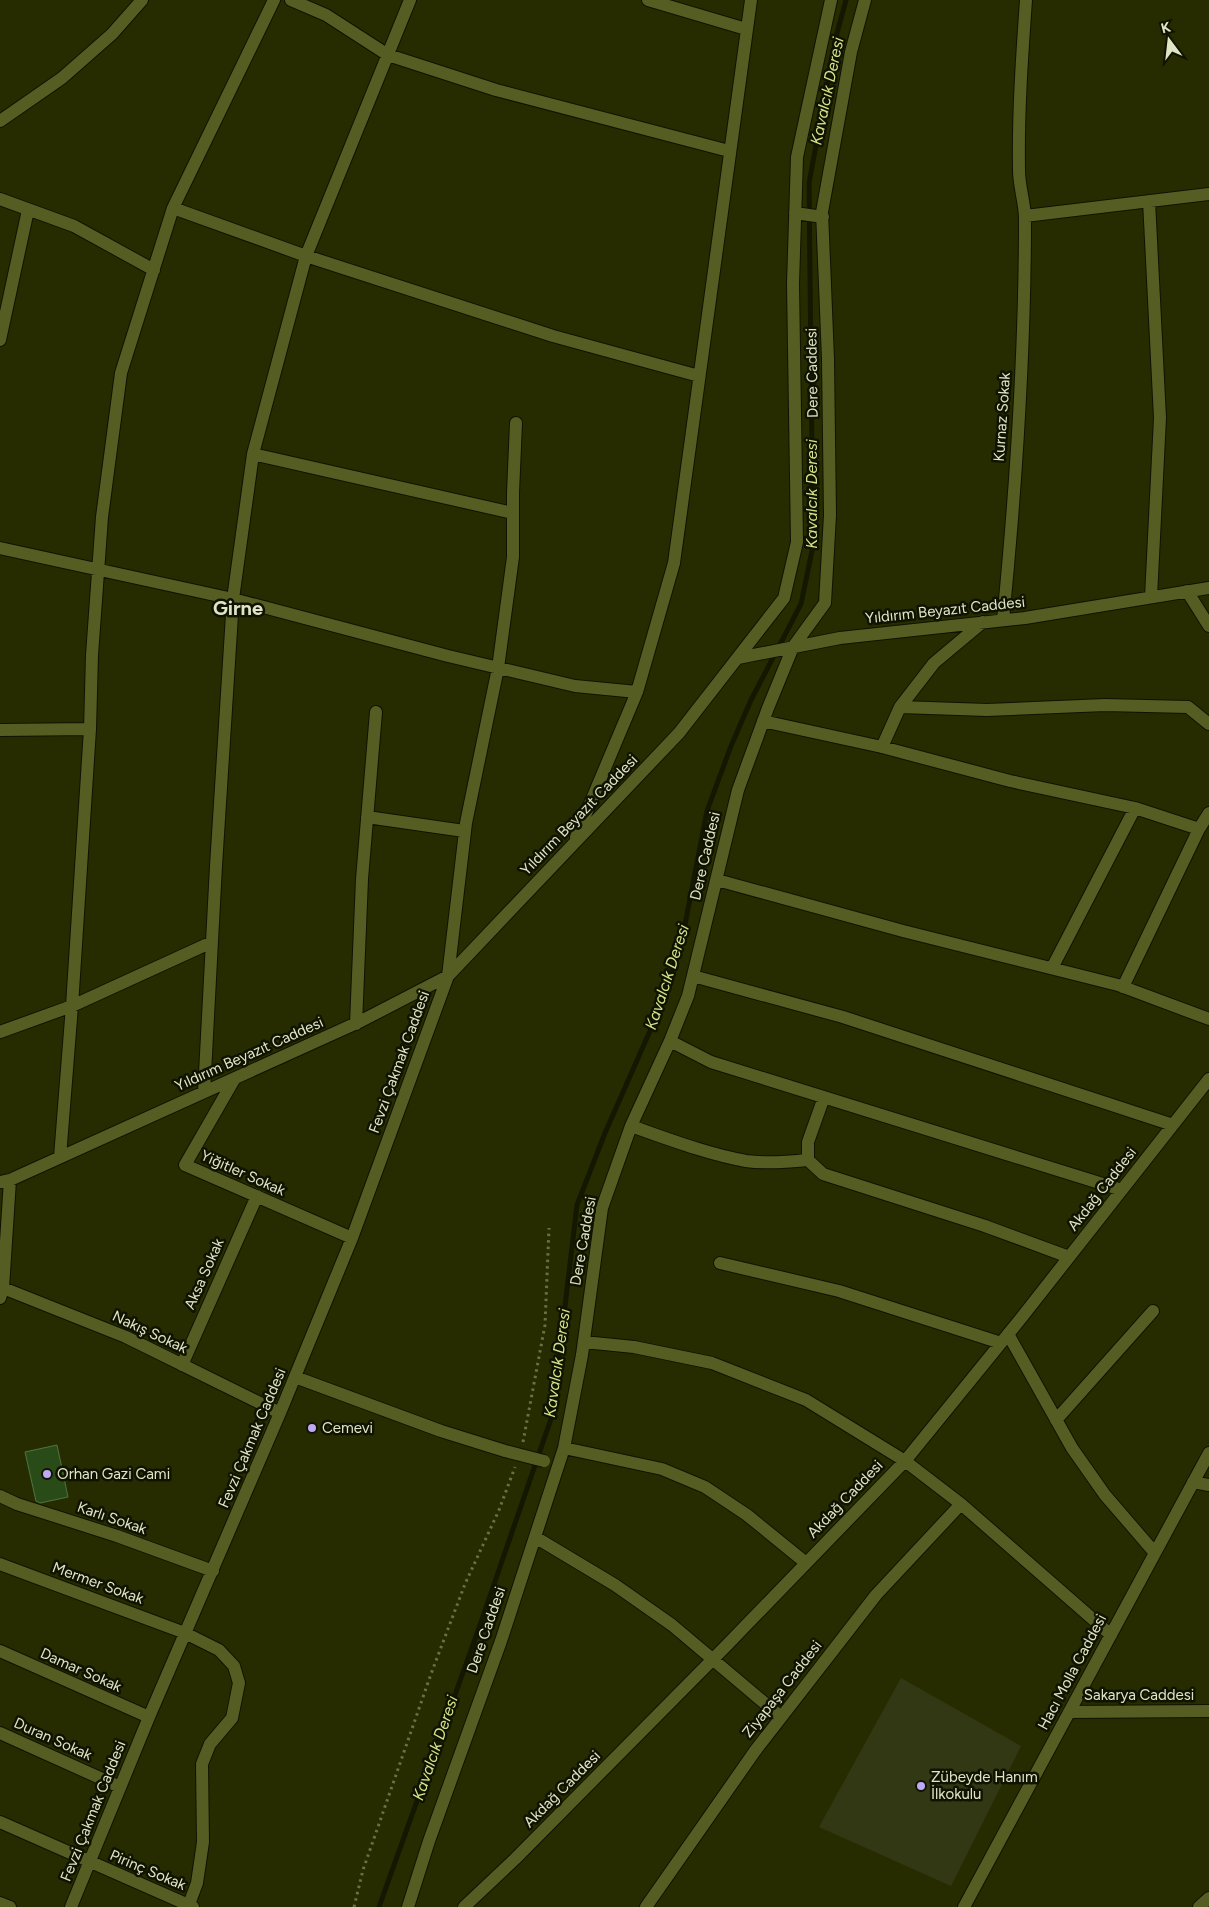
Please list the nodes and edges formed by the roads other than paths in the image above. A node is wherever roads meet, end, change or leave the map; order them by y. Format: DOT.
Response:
graph roads {
  1 [pos="142,0"];
  2 [pos="274,0"];
  3 [pos="292,0"];
  4 [pos="410,0"];
  5 [pos="648,0"];
  6 [pos="750,0"];
  7 [pos="831,0"];
  8 [pos="865,0"];
  9 [pos="1026,0"];
  10 [pos="746,29"];
  11 [pos="388,55"];
  12 [pos="0,121"];
  13 [pos="729,151"];
  14 [pos="1209,194"];
  15 [pos="0,199"];
  16 [pos="1148,201"];
  17 [pos="173,208"];
  18 [pos="28,210"];
  19 [pos="795,213"];
  20 [pos="1025,216"];
  21 [pos="823,217"];
  22 [pos="306,256"];
  23 [pos="154,270"];
  24 [pos="0,340"];
  25 [pos="698,376"];
  26 [pos="516,423"];
  27 [pos="253,454"];
  28 [pos="513,513"];
  29 [pos="0,548"];
  30 [pos="99,570"];
  31 [pos="1209,588"];
  32 [pos="1187,591"];
  33 [pos="1151,598"];
  34 [pos="233,599"];
  35 [pos="1003,620"];
  36 [pos="983,622"];
  37 [pos="1209,626"];
  38 [pos="793,647"];
  39 [pos="738,658"];
  40 [pos="498,668"];
  41 [pos="637,692"];
  42 [pos="900,707"];
  43 [pos="376,712"];
  44 [pos="763,721"];
  45 [pos="1209,724"];
  46 [pos="90,729"];
  47 [pos="0,730"];
  48 [pos="882,747"];
  49 [pos="1135,808"];
  50 [pos="1209,813"];
  51 [pos="367,817"];
  52 [pos="1199,829"];
  53 [pos="464,831"];
  54 [pos="574,844"];
  55 [pos="717,880"];
  56 [pos="212,942"];
  57 [pos="1052,968"];
  58 [pos="448,976"];
  59 [pos="693,976"];
  60 [pos="1123,987"];
  61 [pos="72,1006"];
  62 [pos="1209,1019"];
  63 [pos="356,1024"];
  64 [pos="0,1032"];
  65 [pos="670,1041"];
  66 [pos="235,1078"];
  67 [pos="1209,1079"];
  68 [pos="204,1092"];
  69 [pos="824,1097"];
  70 [pos="1173,1125"];
  71 [pos="631,1126"];
  72 [pos="60,1157"];
  73 [pos="808,1160"];
  74 [pos="5,1181"];
  75 [pos="1122,1190"];
  76 [pos="257,1196"];
  77 [pos="352,1238"];
  78 [pos="1069,1257"];
  79 [pos="720,1263"];
  80 [pos="1,1293"];
  81 [pos="1153,1311"];
  82 [pos="1004,1338"];
  83 [pos="584,1342"];
  84 [pos="182,1365"];
  85 [pos="295,1376"];
  86 [pos="280,1414"];
  87 [pos="1056,1420"];
  88 [pos="564,1448"];
  89 [pos="1209,1452"];
  90 [pos="905,1460"];
  91 [pos="559,1466"];
  92 [pos="1193,1482"];
  93 [pos="1209,1485"];
  94 [pos="0,1496"];
  95 [pos="961,1504"];
  96 [pos="535,1537"];
  97 [pos="1155,1553"];
  98 [pos="806,1563"];
  99 [pos="0,1564"];
  100 [pos="213,1571"];
  101 [pos="185,1633"];
  102 [pos="1111,1635"];
  103 [pos="0,1652"];
  104 [pos="713,1659"];
  105 [pos="1209,1711"];
  106 [pos="1070,1712"];
  107 [pos="149,1717"];
  108 [pos="781,1717"];
  109 [pos="0,1733"];
  110 [pos="120,1787"];
  111 [pos="0,1822"];
  112 [pos="90,1863"];
  113 [pos="1209,1898"];
  114 [pos="0,1903"];
  115 [pos="190,1906"];
  116 [pos="10,1907"];
  117 [pos="71,1907"];
  118 [pos="408,1907"];
  119 [pos="464,1907"];
  120 [pos="646,1907"];
  121 [pos="964,1907"];
  122 [pos="1199,1907"];
  1 -- 12 [label="street"];
  2 -- 17 [label="street"];
  3 -- 11 [label="street"];
  4 -- 11 [label="street"];
  5 -- 10 [label="street"];
  6 -- 10 [label="street"];
  7 -- 19 [label="street, Dere Caddesi"];
  8 -- 21 [label="street, Dere Caddesi"];
  9 -- 20 [label="street, Kurnaz Sokak"];
  10 -- 13 [label="street"];
  11 -- 13 [label="street"];
  11 -- 22 [label="street"];
  13 -- 25 [label="street"];
  14 -- 16 [label="street"];
  15 -- 18 [label="street"];
  16 -- 20 [label="street"];
  16 -- 33 [label="street"];
  17 -- 22 [label="street"];
  17 -- 23 [label="street"];
  18 -- 23 [label="street"];
  18 -- 24 [label="street"];
  19 -- 21 [label="street"];
  19 -- 39 [label="street, Dere Caddesi"];
  20 -- 35 [label="street, Kurnaz Sokak"];
  21 -- 38 [label="street, Dere Caddesi"];
  22 -- 25 [label="street"];
  22 -- 27 [label="street"];
  23 -- 30 [label="street"];
  25 -- 41 [label="street"];
  26 -- 28 [label="street"];
  27 -- 28 [label="street"];
  27 -- 34 [label="street"];
  28 -- 40 [label="street"];
  29 -- 30 [label="street"];
  30 -- 34 [label="street"];
  30 -- 46 [label="street"];
  31 -- 32 [label="street, Yıldırım Beyazıt Caddesi"];
  32 -- 33 [label="street, Yıldırım Beyazıt Caddesi"];
  32 -- 37 [label="street"];
  33 -- 35 [label="street, Yıldırım Beyazıt Caddesi"];
  34 -- 40 [label="street"];
  34 -- 56 [label="street"];
  35 -- 36 [label="street, Yıldırım Beyazıt Caddesi"];
  36 -- 38 [label="street, Yıldırım Beyazıt Caddesi"];
  36 -- 42 [label="street"];
  38 -- 39 [label="street, Yıldırım Beyazıt Caddesi"];
  38 -- 44 [label="street, Dere Caddesi"];
  39 -- 54 [label="street, Yıldırım Beyazıt Caddesi"];
  40 -- 41 [label="street"];
  40 -- 53 [label="street"];
  41 -- 54 [label="street"];
  42 -- 45 [label="street"];
  42 -- 48 [label="street"];
  43 -- 51 [label="street"];
  44 -- 48 [label="street"];
  44 -- 55 [label="street, Dere Caddesi"];
  46 -- 47 [label="street"];
  46 -- 61 [label="street"];
  48 -- 49 [label="street"];
  49 -- 52 [label="street"];
  49 -- 57 [label="street"];
  50 -- 52 [label="street"];
  51 -- 53 [label="street"];
  51 -- 63 [label="street"];
  52 -- 60 [label="street"];
  53 -- 58 [label="street"];
  54 -- 58 [label="street, Yıldırım Beyazıt Caddesi"];
  55 -- 57 [label="street"];
  55 -- 59 [label="street, Dere Caddesi"];
  56 -- 61 [label="street"];
  56 -- 68 [label="street"];
  57 -- 60 [label="street"];
  58 -- 63 [label="street, Yıldırım Beyazıt Caddesi"];
  58 -- 77 [label="street, Fevzi Çakmak Caddesi"];
  59 -- 65 [label="street, Dere Caddesi"];
  59 -- 70 [label="street"];
  60 -- 62 [label="street"];
  61 -- 64 [label="street"];
  61 -- 72 [label="street"];
  63 -- 66 [label="street, Yıldırım Beyazıt Caddesi"];
  65 -- 69 [label="street"];
  65 -- 71 [label="street, Dere Caddesi"];
  66 -- 68 [label="street, Yıldırım Beyazıt Caddesi"];
  66 -- 76 [label="street, Yiğitler Sokak"];
  67 -- 70 [label="street, Akdağ Caddesi"];
  68 -- 72 [label="street, Yıldırım Beyazıt Caddesi"];
  69 -- 73 [label="street"];
  69 -- 75 [label="street"];
  70 -- 75 [label="street, Akdağ Caddesi"];
  71 -- 73 [label="street"];
  71 -- 83 [label="street, Dere Caddesi"];
  72 -- 74 [label="street, Yıldırım Beyazıt Caddesi"];
  73 -- 78 [label="street"];
  74 -- 80 [label="street"];
  75 -- 78 [label="street, Akdağ Caddesi"];
  76 -- 77 [label="street, Yiğitler Sokak"];
  76 -- 84 [label="street, Aksa Sokak"];
  77 -- 85 [label="street, Fevzi Çakmak Caddesi"];
  78 -- 82 [label="street, Akdağ Caddesi"];
  79 -- 82 [label="street"];
  80 -- 84 [label="street, Nakış Sokak"];
  81 -- 87 [label="street"];
  82 -- 87 [label="street"];
  82 -- 90 [label="street, Akdağ Caddesi"];
  83 -- 88 [label="street, Dere Caddesi"];
  83 -- 90 [label="street"];
  84 -- 86 [label="street, Nakış Sokak"];
  85 -- 86 [label="street, Fevzi Çakmak Caddesi"];
  85 -- 91 [label="street, bridge"];
  86 -- 100 [label="street, Fevzi Çakmak Caddesi"];
  87 -- 97 [label="street"];
  88 -- 91 [label="street, Dere Caddesi"];
  88 -- 98 [label="street"];
  89 -- 92 [label="street, Hacı Molla Caddesi"];
  90 -- 95 [label="street"];
  90 -- 98 [label="street, Akdağ Caddesi"];
  91 -- 96 [label="street, Dere Caddesi"];
  92 -- 93 [label="street"];
  92 -- 97 [label="street, Hacı Molla Caddesi"];
  94 -- 100 [label="street, Karlı Sokak"];
  95 -- 102 [label="street"];
  95 -- 108 [label="street, Ziyapaşa Caddesi"];
  96 -- 104 [label="street"];
  96 -- 118 [label="street, Dere Caddesi"];
  97 -- 102 [label="street, Hacı Molla Caddesi"];
  98 -- 104 [label="street, Akdağ Caddesi"];
  99 -- 101 [label="street, Mermer Sokak"];
  100 -- 101 [label="street, Fevzi Çakmak Caddesi"];
  101 -- 107 [label="street, Fevzi Çakmak Caddesi"];
  101 -- 115 [label="street, Mermer Sokak"];
  102 -- 106 [label="street, Hacı Molla Caddesi"];
  103 -- 107 [label="street, Damar Sokak"];
  104 -- 108 [label="street"];
  104 -- 119 [label="street, Akdağ Caddesi"];
  105 -- 106 [label="street, Sakarya Caddesi"];
  106 -- 121 [label="street, Hacı Molla Caddesi"];
  107 -- 110 [label="street, Fevzi Çakmak Caddesi"];
  108 -- 120 [label="street, Ziyapaşa Caddesi"];
  109 -- 110 [label="street, Duran Sokak"];
  110 -- 112 [label="street, Fevzi Çakmak Caddesi"];
  111 -- 112 [label="street, Pirinç Sokak"];
  112 -- 115 [label="street, Pirinç Sokak"];
  112 -- 117 [label="street, Fevzi Çakmak Caddesi"];
  113 -- 122 [label="street"];
  114 -- 116 [label="street"];
}
